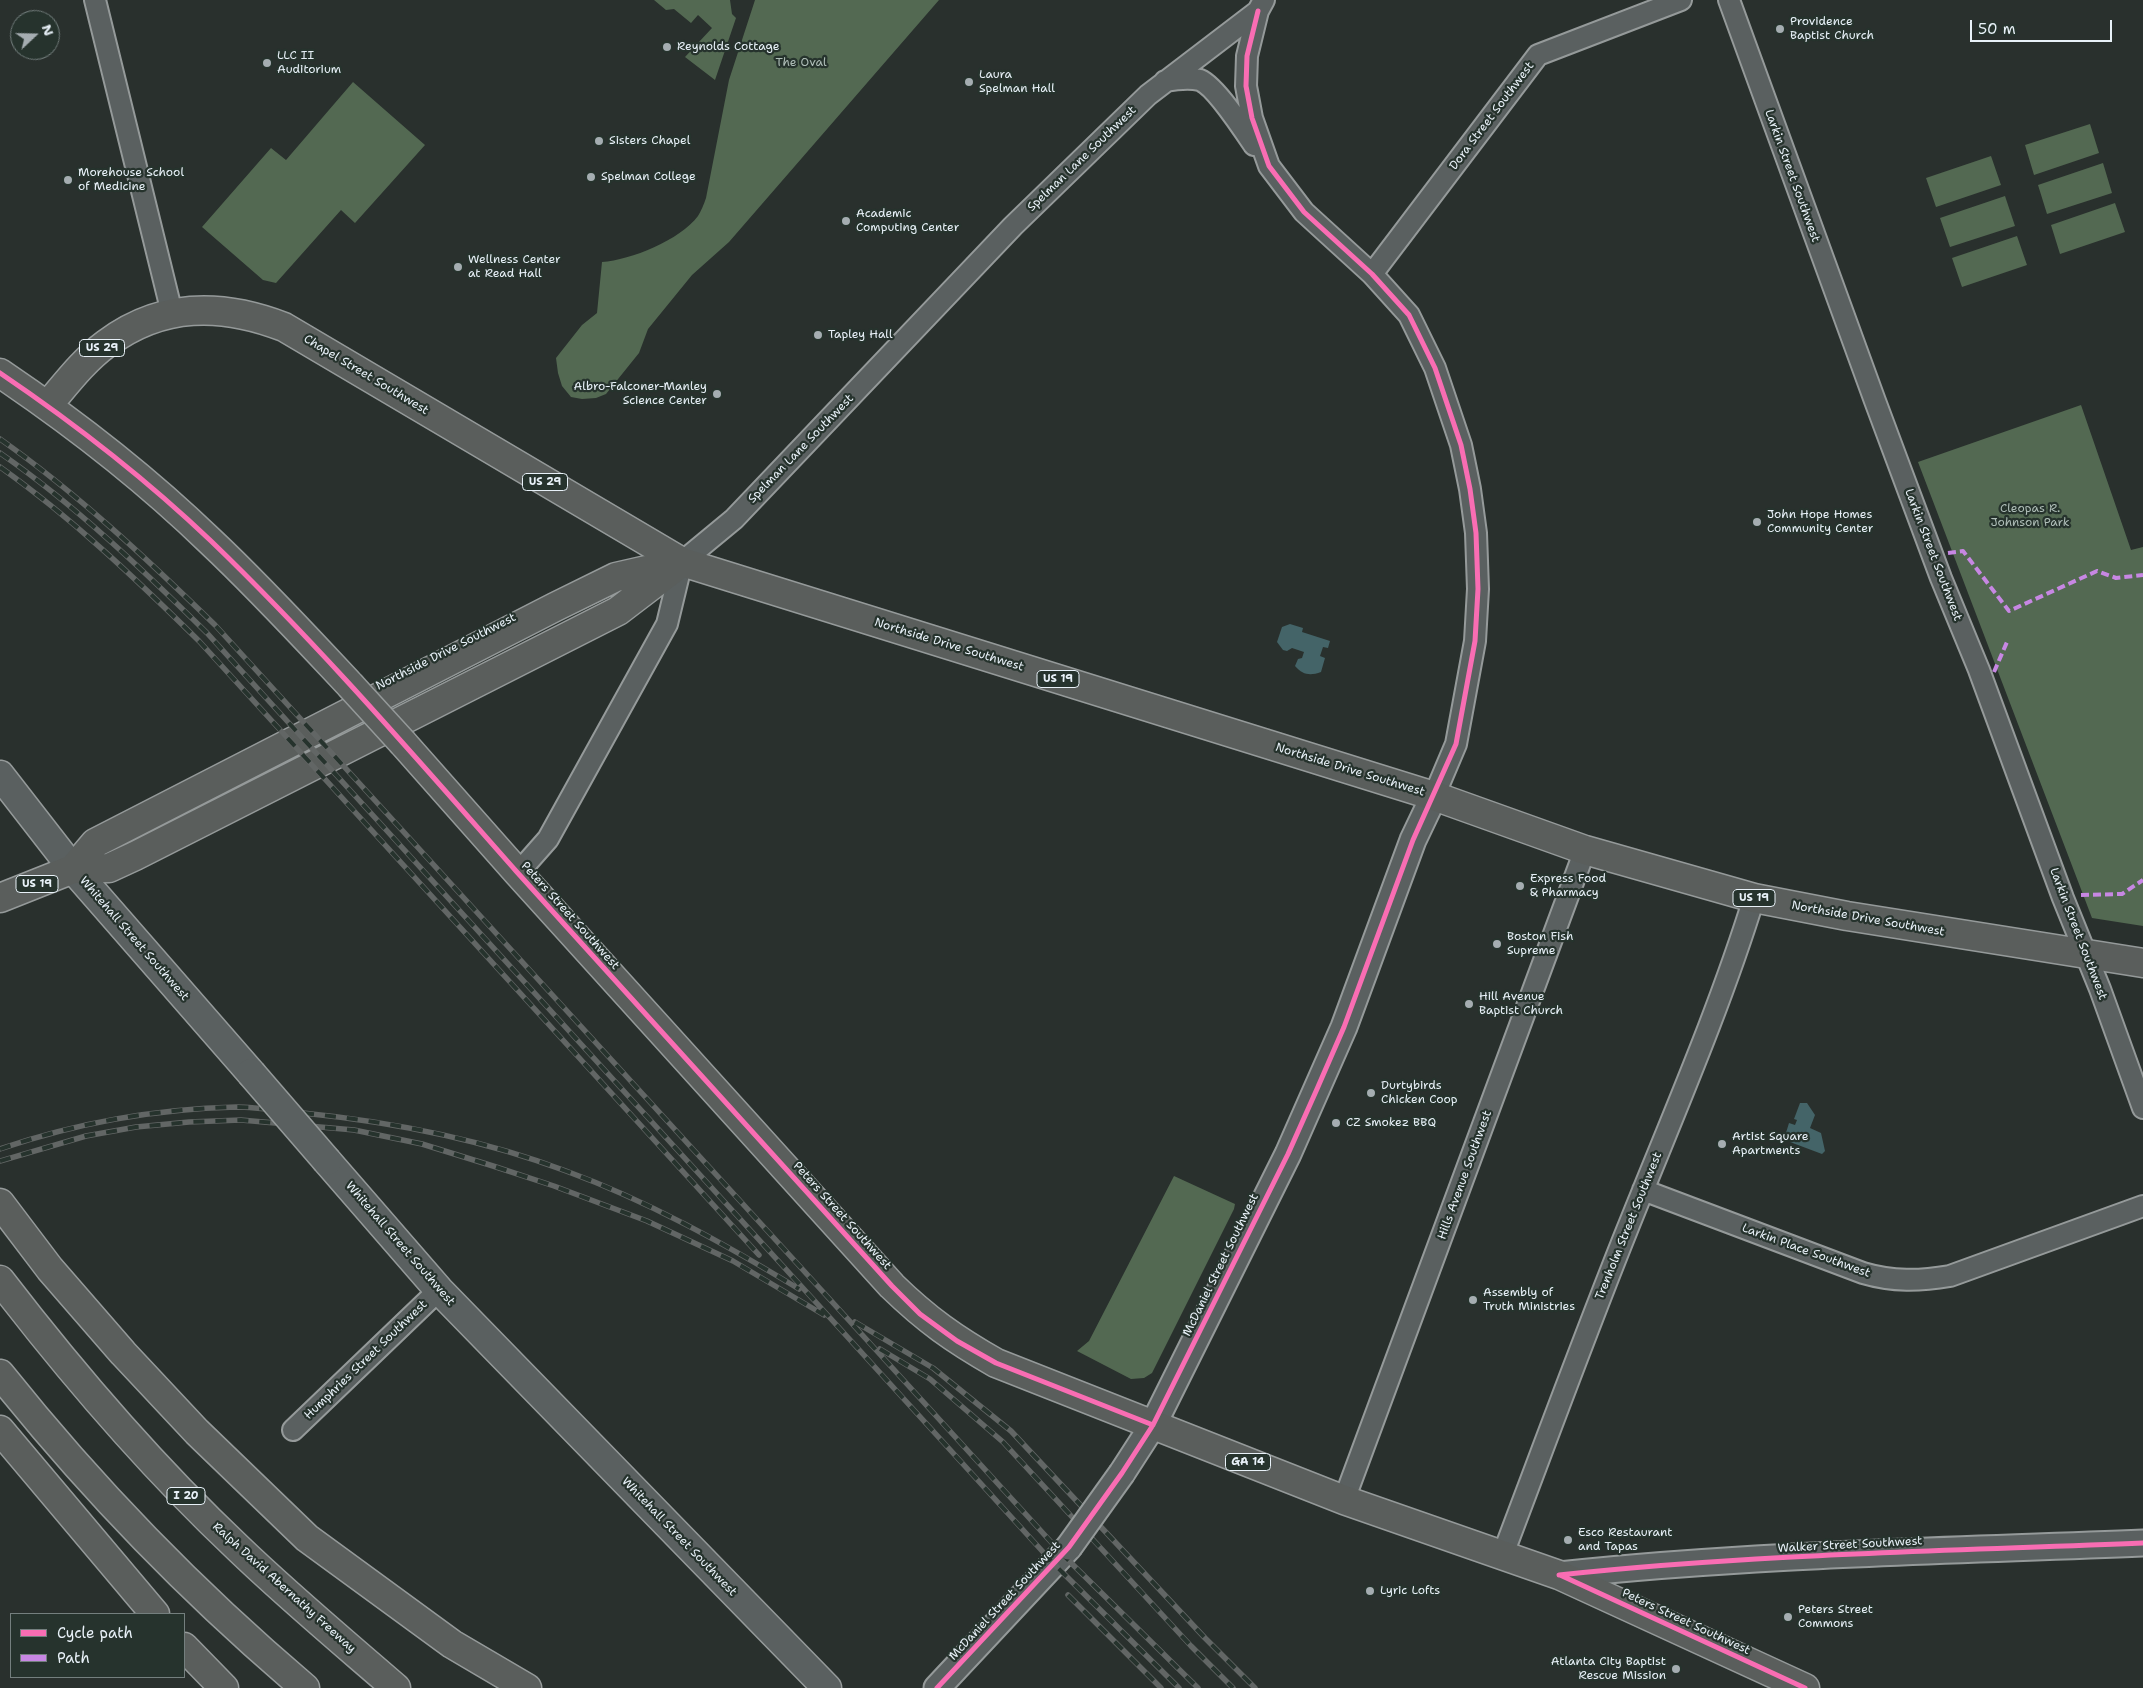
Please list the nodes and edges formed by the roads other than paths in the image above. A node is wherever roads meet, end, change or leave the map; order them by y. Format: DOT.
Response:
graph roads {
  1 [pos="95,0"];
  2 [pos="1681,0"];
  3 [pos="1729,0"];
  4 [pos="1261,6"];
  5 [pos="1165,81"];
  6 [pos="1269,166"];
  7 [pos="1372,274"];
  8 [pos="172,313"];
  9 [pos="0,373"];
  10 [pos="48,405"];
  11 [pos="682,562"];
  12 [pos="0,775"];
  13 [pos="1434,796"];
  14 [pos="1585,850"];
  15 [pos="73,869"];
  16 [pos="518,873"];
  17 [pos="0,898"];
  18 [pos="1754,898"];
  19 [pos="2085,954"];
  20 [pos="2143,963"];
  21 [pos="2143,1108"];
  22 [pos="1643,1190"];
  23 [pos="2143,1206"];
  24 [pos="8,1214"];
  25 [pos="0,1280"];
  26 [pos="438,1290"];
  27 [pos="0,1374"];
  28 [pos="1153,1425"];
  29 [pos="0,1430"];
  30 [pos="293,1430"];
  31 [pos="1344,1500"];
  32 [pos="2143,1543"];
  33 [pos="1503,1554"];
  34 [pos="1559,1575"];
  35 [pos="154,1613"];
  36 [pos="185,1648"];
  37 [pos="224,1688"];
  38 [pos="305,1688"];
  39 [pos="396,1688"];
  40 [pos="527,1688"];
  41 [pos="827,1688"];
  42 [pos="937,1688"];
  43 [pos="1805,1688"];
  1 -- 8 [label="street"];
  2 -- 7 [label="street, Dora Street Southwest"];
  3 -- 19 [label="street, Larkin Street Southwest"];
  4 -- 5 [label="street, Spelman Lane Southwest"];
  4 -- 6 [label="street"];
  5 -- 6 [label="street"];
  5 -- 11 [label="street, Spelman Lane Southwest"];
  6 -- 7 [label="street"];
  7 -- 13 [label="street"];
  8 -- 10 [label="main road, Chapel Street Southwest / US 29"];
  8 -- 11 [label="main road, Chapel Street Southwest / US 29"];
  9 -- 10 [label="main road, Peters Street Southwest"];
  10 -- 16 [label="main road, Peters Street Southwest / GA 14, bridge"];
  11 -- 13 [label="main road, Northside Drive Southwest / US 19"];
  11 -- 15 [label="main road, Northside Drive Southwest / US 19"];
  11 -- 16 [label="street"];
  12 -- 15 [label="main road, Whitehall Street Southwest"];
  13 -- 14 [label="main road, Northside Drive Southwest / US 19"];
  13 -- 28 [label="street, McDaniel Street Southwest"];
  14 -- 18 [label="main road, Northside Drive Southwest / US 19"];
  14 -- 31 [label="street, Hills Avenue Southwest"];
  15 -- 17 [label="main road, Northside Drive Southwest / US 19"];
  15 -- 26 [label="main road, Whitehall Street Southwest, bridge"];
  16 -- 28 [label="main road, Peters Street Southwest / GA 14"];
  18 -- 19 [label="main road, Northside Drive Southwest / US 19"];
  18 -- 22 [label="street, Trenholm Street Southwest"];
  19 -- 20 [label="main road, Northside Drive Southwest / US 19"];
  19 -- 21 [label="street, Larkin Street Southwest"];
  22 -- 23 [label="street, Larkin Place Southwest"];
  22 -- 33 [label="street, Trenholm Street Southwest"];
  24 -- 40 [label="main road"];
  25 -- 39 [label="main road, Ralph David Abernathy Freeway / I 20"];
  26 -- 30 [label="street, Humphries Street Southwest"];
  26 -- 41 [label="main road, Whitehall Street Southwest"];
  27 -- 38 [label="main road"];
  28 -- 31 [label="main road, Peters Street Southwest / GA 14"];
  28 -- 42 [label="street, McDaniel Street Southwest, bridge"];
  29 -- 35 [label="main road"];
  31 -- 33 [label="main road, Peters Street Southwest / GA 14"];
  32 -- 34 [label="street, Walker Street Southwest"];
  33 -- 34 [label="main road, Peters Street Southwest / GA 14"];
  34 -- 43 [label="main road, Peters Street Southwest / GA 14"];
  36 -- 37 [label="main road"];
}
